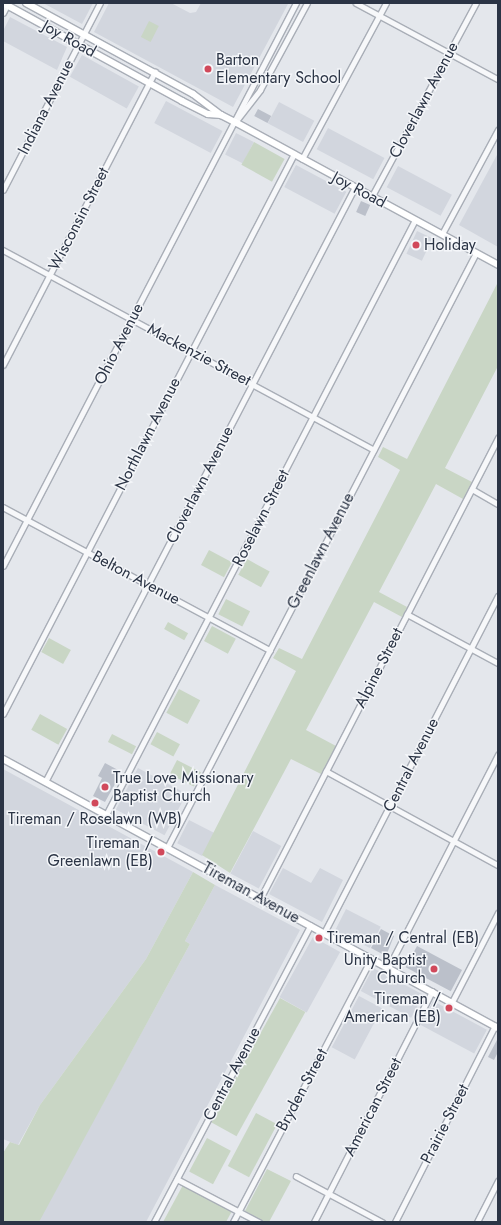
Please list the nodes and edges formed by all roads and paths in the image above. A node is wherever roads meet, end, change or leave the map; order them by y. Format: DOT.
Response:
graph roads {
  1 [pos="26,3"];
  2 [pos="100,3"];
  3 [pos="296,3"];
  4 [pos="307,3"];
  5 [pos="356,3"];
  6 [pos="386,3"];
  7 [pos="476,3"];
  8 [pos="6,4"];
  9 [pos="3,13"];
  10 [pos="379,15"];
  11 [pos="84,34"];
  12 [pos="78,45"];
  13 [pos="271,49"];
  14 [pos="280,54"];
  15 [pos="449,54"];
  16 [pos="155,72"];
  17 [pos="498,79"];
  18 [pos="149,83"];
  19 [pos="221,115"];
  20 [pos="235,122"];
  21 [pos="498,130"];
  22 [pos="294,154"];
  23 [pos="302,159"];
  24 [pos="354,187"];
  25 [pos="3,190"];
  26 [pos="372,196"];
  27 [pos="415,220"];
  28 [pos="442,234"];
  29 [pos="3,250"];
  30 [pos="476,253"];
  31 [pos="498,265"];
  32 [pos="50,275"];
  33 [pos="132,319"];
  34 [pos="192,351"];
  35 [pos="3,365"];
  36 [pos="252,384"];
  37 [pos="313,416"];
  38 [pos="498,438"];
  39 [pos="374,450"];
  40 [pos="472,489"];
  41 [pos="498,504"];
  42 [pos="3,506"];
  43 [pos="27,520"];
  44 [pos="87,552"];
  45 [pos="3,566"];
  46 [pos="148,584"];
  47 [pos="498,596"];
  48 [pos="407,614"];
  49 [pos="209,617"];
  50 [pos="471,649"];
  51 [pos="270,650"];
  52 [pos="498,663"];
  53 [pos="3,714"];
  54 [pos="498,755"];
  55 [pos="3,760"];
  56 [pos="326,771"];
  57 [pos="45,782"];
  58 [pos="390,806"];
  59 [pos="106,815"];
  60 [pos="454,840"];
  61 [pos="167,848"];
  62 [pos="498,864"];
  63 [pos="260,898"];
  64 [pos="498,913"];
  65 [pos="310,926"];
  66 [pos="324,933"];
  67 [pos="371,959"];
  68 [pos="388,968"];
  69 [pos="432,991"];
  70 [pos="452,1002"];
  71 [pos="496,1027"];
  72 [pos="296,1176"];
  73 [pos="177,1178"];
  74 [pos="498,1181"];
  75 [pos="329,1193"];
  76 [pos="239,1211"];
  77 [pos="154,1222"];
  78 [pos="233,1222"];
  79 [pos="259,1222"];
  80 [pos="314,1222"];
  81 [pos="382,1222"];
  82 [pos="394,1222"];
  83 [pos="477,1222"];
  1 -- 11 [label="street, Joy Road"];
  2 -- 11 [label="street, Indiana Avenue"];
  3 -- 13 [label="street, Ohio Avenue"];
  4 -- 14 [label="street, Ohio Avenue"];
  5 -- 10 [label="street"];
  6 -- 10 [label="street"];
  7 -- 15 [label="street, Cloverlawn Avenue"];
  8 -- 9 [label="street"];
  8 -- 12 [label="street, Joy Road"];
  10 -- 15 [label="street"];
  10 -- 23 [label="street"];
  11 -- 12 [label="street, Indiana Avenue"];
  11 -- 16 [label="street, Joy Road"];
  12 -- 18 [label="street, Joy Road"];
  12 -- 25 [label="street, Indiana Avenue"];
  13 -- 14 [label="street"];
  13 -- 20 [label="street, Ohio Avenue"];
  14 -- 20 [label="street, Ohio Avenue"];
  15 -- 17 [label="street"];
  15 -- 26 [label="street, Cloverlawn Avenue"];
  16 -- 18 [label="street, Wisconsin Street"];
  16 -- 19 [label="street, Joy Road"];
  18 -- 19 [label="street, Joy Road"];
  18 -- 32 [label="street, Wisconsin Street"];
  19 -- 20 [label="street, Joy Road"];
  20 -- 22 [label="street, Joy Road"];
  20 -- 33 [label="street, Ohio Avenue"];
  21 -- 28 [label="street"];
  22 -- 23 [label="street, Joy Road"];
  22 -- 34 [label="street, Northlawn Avenue"];
  23 -- 24 [label="street, Joy Road"];
  24 -- 26 [label="street, Joy Road"];
  24 -- 36 [label="street, Cloverlawn Avenue"];
  26 -- 27 [label="street, Joy Road"];
  27 -- 28 [label="street, Joy Road"];
  27 -- 37 [label="street, Roselawn Street"];
  28 -- 30 [label="street, Joy Road"];
  29 -- 32 [label="street, Mackenzie Street"];
  30 -- 31 [label="street, Joy Road"];
  30 -- 39 [label="street, Greenlawn Avenue"];
  32 -- 33 [label="street, Mackenzie Street"];
  32 -- 35 [label="street, Wisconsin Street"];
  33 -- 34 [label="street, Mackenzie Street"];
  33 -- 43 [label="street, Ohio Avenue"];
  34 -- 36 [label="street, Mackenzie Street"];
  34 -- 44 [label="street, Northlawn Avenue"];
  36 -- 37 [label="street, Mackenzie Street"];
  36 -- 46 [label="street, Cloverlawn Avenue"];
  37 -- 39 [label="street, Mackenzie Street"];
  37 -- 49 [label="street, Roselawn Street"];
  38 -- 40 [label="street, Alpine Street"];
  39 -- 51 [label="street, Greenlawn Avenue"];
  40 -- 41 [label="street"];
  40 -- 48 [label="street, Alpine Street"];
  42 -- 43 [label="street, Belton Avenue"];
  43 -- 44 [label="street, Belton Avenue"];
  43 -- 45 [label="street, Ohio Avenue"];
  44 -- 46 [label="street, Belton Avenue"];
  44 -- 53 [label="street, Northlawn Avenue"];
  46 -- 49 [label="street, Belton Avenue"];
  46 -- 57 [label="street, Cloverlawn Avenue"];
  47 -- 50 [label="street, Central Avenue"];
  48 -- 50 [label="street"];
  48 -- 56 [label="street, Alpine Street"];
  49 -- 51 [label="street, Belton Avenue"];
  49 -- 59 [label="street, Roselawn Street"];
  50 -- 52 [label="street"];
  50 -- 58 [label="street, Central Avenue"];
  51 -- 61 [label="street, Greenlawn Avenue"];
  54 -- 60 [label="street"];
  55 -- 57 [label="street, Tireman Avenue"];
  56 -- 58 [label="street"];
  56 -- 63 [label="street, Alpine Street"];
  57 -- 59 [label="street, Tireman Avenue"];
  58 -- 60 [label="street"];
  58 -- 66 [label="street, Central Avenue"];
  59 -- 61 [label="street, Tireman Avenue"];
  60 -- 62 [label="street"];
  60 -- 68 [label="street"];
  61 -- 63 [label="street, Tireman Avenue"];
  63 -- 65 [label="street, Tireman Avenue"];
  64 -- 70 [label="street"];
  65 -- 66 [label="street, Tireman Avenue"];
  65 -- 73 [label="street, Central Avenue"];
  66 -- 67 [label="street, Tireman Avenue"];
  67 -- 68 [label="street, Tireman Avenue"];
  67 -- 76 [label="street, Bryden Street"];
  68 -- 69 [label="street, Tireman Avenue"];
  69 -- 70 [label="street, Tireman Avenue"];
  69 -- 75 [label="street, American Street"];
  70 -- 71 [label="street, Tireman Avenue"];
  71 -- 82 [label="street, Prairie Street"];
  72 -- 75 [label="street"];
  73 -- 76 [label="street"];
  73 -- 77 [label="street, Central Avenue"];
  74 -- 83 [label="street"];
  75 -- 80 [label="street, American Street"];
  75 -- 81 [label="street"];
  76 -- 78 [label="street, Bryden Street"];
  76 -- 79 [label="street"];
}
